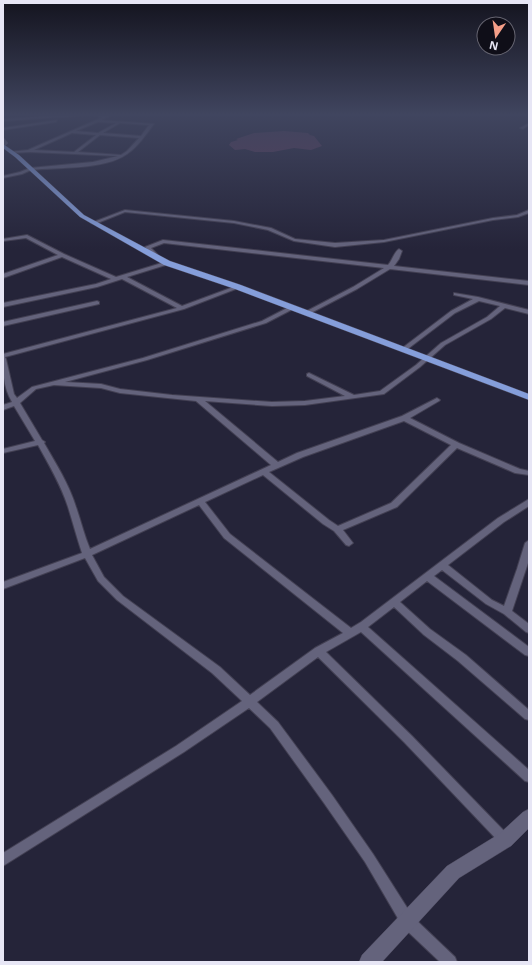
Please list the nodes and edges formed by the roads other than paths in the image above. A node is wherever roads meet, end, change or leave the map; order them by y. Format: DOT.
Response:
graph roads {
  1 [pos="19,159"];
  2 [pos="111,159"];
  3 [pos="30,169"];
  4 [pos="3,177"];
  5 [pos="529,211"];
  6 [pos="93,223"];
  7 [pos="3,240"];
  8 [pos="399,252"];
  9 [pos="62,255"];
  10 [pos="156,256"];
  11 [pos="167,263"];
  12 [pos="391,266"];
  13 [pos="3,276"];
  14 [pos="119,278"];
  15 [pos="529,282"];
  16 [pos="238,287"];
  17 [pos="456,294"];
  18 [pos="478,299"];
  19 [pos="97,303"];
  20 [pos="3,305"];
  21 [pos="504,306"];
  22 [pos="182,308"];
  23 [pos="291,308"];
  24 [pos="529,312"];
  25 [pos="307,313"];
  26 [pos="3,324"];
  27 [pos="403,350"];
  28 [pos="3,356"];
  29 [pos="427,359"];
  30 [pos="3,360"];
  31 [pos="309,375"];
  32 [pos="54,383"];
  33 [pos="529,397"];
  34 [pos="354,398"];
  35 [pos="198,399"];
  36 [pos="438,400"];
  37 [pos="15,403"];
  38 [pos="3,408"];
  39 [pos="405,418"];
  40 [pos="41,442"];
  41 [pos="456,445"];
  42 [pos="3,451"];
  43 [pos="277,466"];
  44 [pos="264,472"];
  45 [pos="529,473"];
  46 [pos="201,502"];
  47 [pos="529,502"];
  48 [pos="336,529"];
  49 [pos="349,543"];
  50 [pos="529,543"];
  51 [pos="87,554"];
  52 [pos="443,566"];
  53 [pos="428,577"];
  54 [pos="3,586"];
  55 [pos="394,602"];
  56 [pos="507,612"];
  57 [pos="362,627"];
  58 [pos="529,629"];
  59 [pos="350,633"];
  60 [pos="319,651"];
  61 [pos="529,652"];
  62 [pos="249,701"];
  63 [pos="529,716"];
  64 [pos="529,777"];
  65 [pos="529,817"];
  66 [pos="505,840"];
  67 [pos="3,860"];
  68 [pos="408,922"];
  69 [pos="369,962"];
  70 [pos="450,962"];
  1 -- 3 [label="highway"];
  2 -- 3 [label="street"];
  3 -- 4 [label="street"];
  3 -- 6 [label="highway"];
  5 -- 6 [label="street"];
  6 -- 10 [label="highway"];
  7 -- 9 [label="street"];
  8 -- 12 [label="street"];
  9 -- 13 [label="street"];
  9 -- 14 [label="street"];
  10 -- 11 [label="highway"];
  10 -- 12 [label="street"];
  11 -- 14 [label="street"];
  11 -- 16 [label="highway"];
  12 -- 15 [label="street"];
  12 -- 25 [label="street"];
  14 -- 20 [label="street"];
  14 -- 22 [label="street"];
  16 -- 22 [label="street"];
  16 -- 23 [label="highway"];
  17 -- 18 [label="street"];
  18 -- 21 [label="street"];
  18 -- 27 [label="street"];
  19 -- 26 [label="street"];
  21 -- 24 [label="street"];
  21 -- 29 [label="street"];
  22 -- 28 [label="street"];
  23 -- 25 [label="highway"];
  23 -- 32 [label="street"];
  25 -- 27 [label="highway"];
  27 -- 29 [label="highway"];
  29 -- 33 [label="highway"];
  29 -- 34 [label="street"];
  30 -- 37 [label="street"];
  31 -- 34 [label="street"];
  32 -- 35 [label="street"];
  32 -- 37 [label="street"];
  34 -- 35 [label="street"];
  35 -- 43 [label="street"];
  36 -- 39 [label="street"];
  37 -- 38 [label="street"];
  37 -- 40 [label="street"];
  39 -- 41 [label="street"];
  39 -- 43 [label="street"];
  40 -- 42 [label="street"];
  40 -- 51 [label="street"];
  41 -- 45 [label="street"];
  41 -- 48 [label="street"];
  43 -- 44 [label="street"];
  44 -- 46 [label="street"];
  44 -- 48 [label="street"];
  46 -- 51 [label="street"];
  46 -- 59 [label="street"];
  47 -- 52 [label="street"];
  48 -- 49 [label="street"];
  50 -- 56 [label="street"];
  51 -- 54 [label="street"];
  51 -- 62 [label="street"];
  52 -- 53 [label="street"];
  52 -- 56 [label="street"];
  53 -- 55 [label="street"];
  53 -- 61 [label="street"];
  55 -- 57 [label="street"];
  55 -- 63 [label="street"];
  56 -- 58 [label="street"];
  57 -- 59 [label="street"];
  57 -- 64 [label="street"];
  59 -- 60 [label="street"];
  60 -- 62 [label="street"];
  60 -- 66 [label="street"];
  62 -- 67 [label="street"];
  62 -- 68 [label="street"];
  65 -- 66 [label="street"];
  66 -- 68 [label="street"];
  68 -- 69 [label="street"];
  68 -- 70 [label="street"];
}
